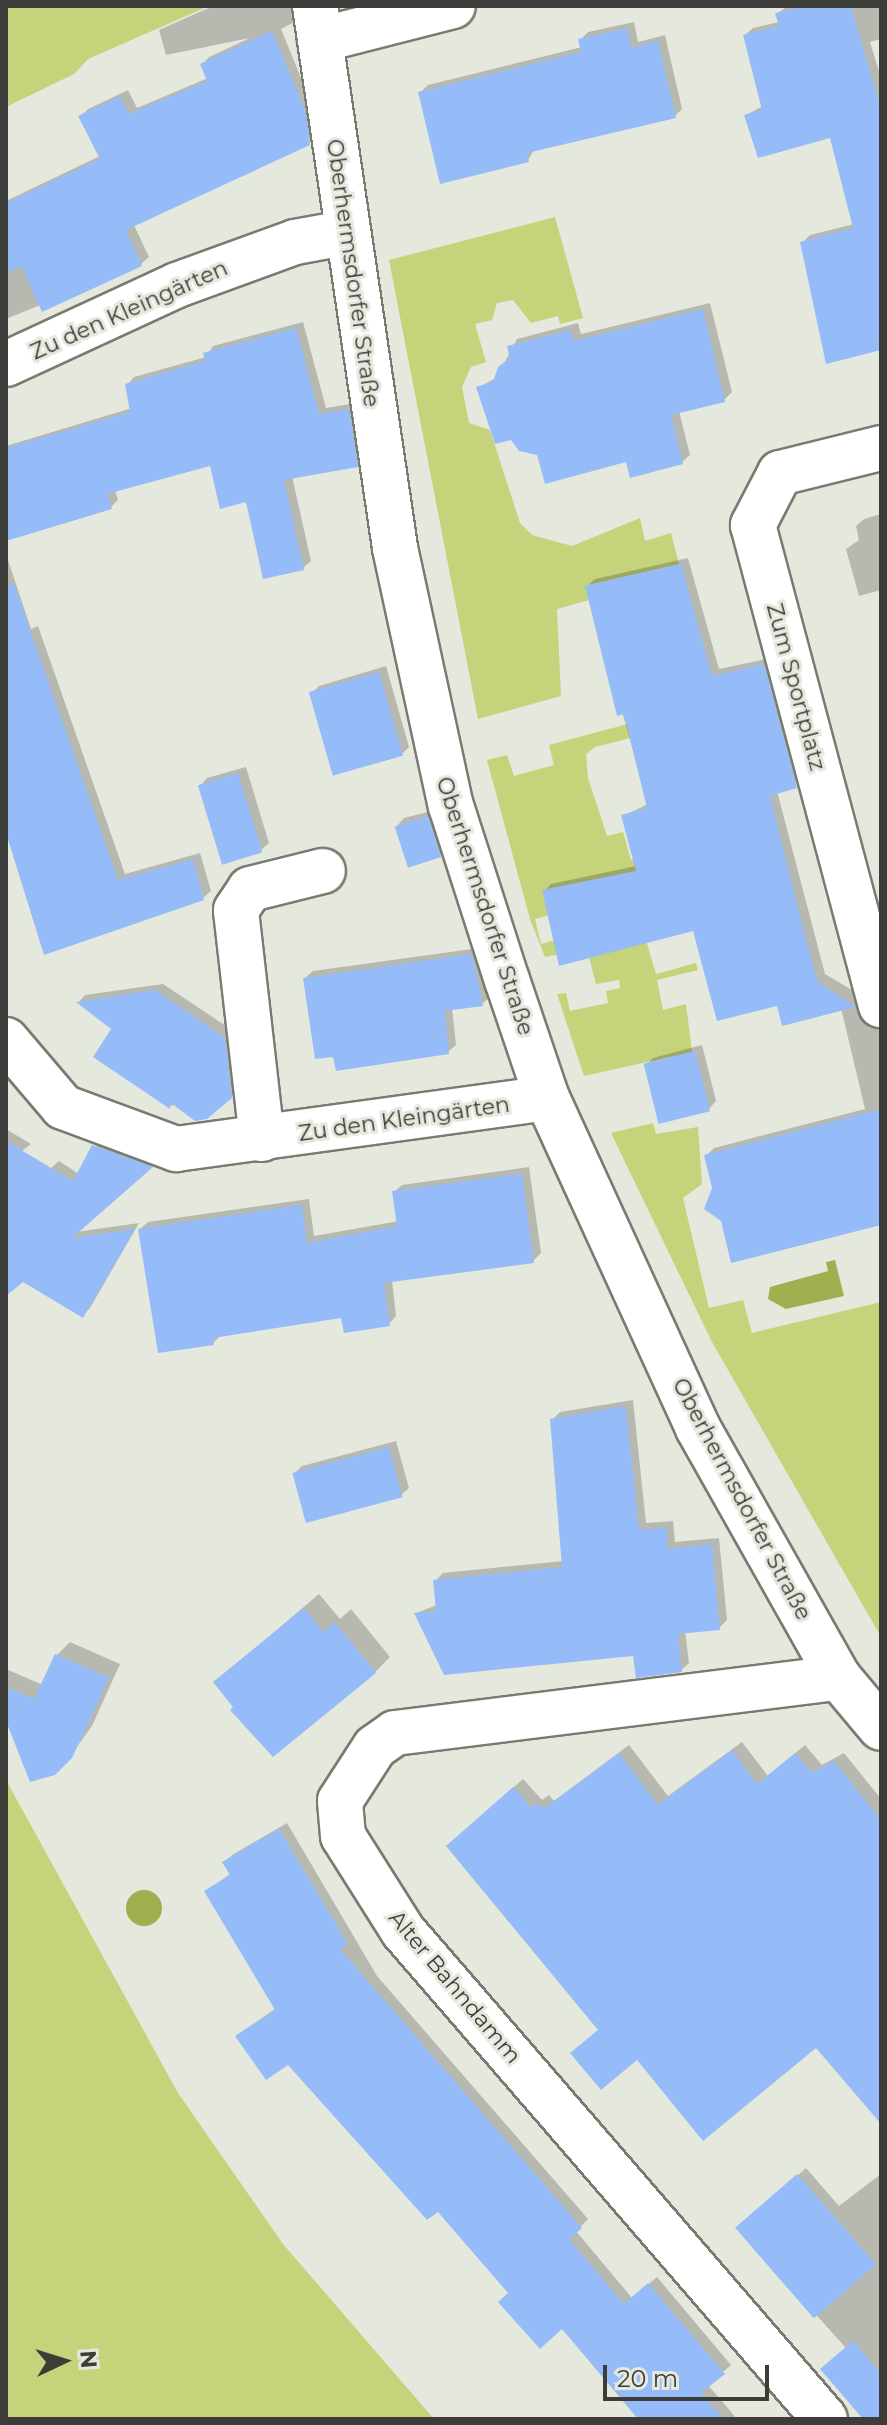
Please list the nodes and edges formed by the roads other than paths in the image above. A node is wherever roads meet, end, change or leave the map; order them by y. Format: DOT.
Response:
graph roads {
  1 [pos="453,6"];
  2 [pos="318,23"];
  3 [pos="345,233"];
  4 [pos="6,364"];
  5 [pos="881,448"];
  6 [pos="323,871"];
  7 [pos="881,1005"];
  8 [pos="6,1040"];
  9 [pos="547,1098"];
  10 [pos="262,1139"];
  11 [pos="839,1678"];
  12 [pos="881,1728"];
  13 [pos="825,2419"];
  1 -- 2 [label="street"];
  2 -- 3 [label="street, Oberhermsdorfer Straße"];
  3 -- 4 [label="street, Zu den Kleingärten"];
  3 -- 9 [label="street, Oberhermsdorfer Straße"];
  5 -- 7 [label="street, Zum Sportplatz"];
  6 -- 10 [label="street"];
  8 -- 10 [label="street, Zu den Kleingärten"];
  9 -- 10 [label="street, Zu den Kleingärten"];
  9 -- 11 [label="street, Oberhermsdorfer Straße"];
  11 -- 12 [label="street, Oberhermsdorfer Straße"];
  11 -- 13 [label="street, Alter Bahndamm"];
}
